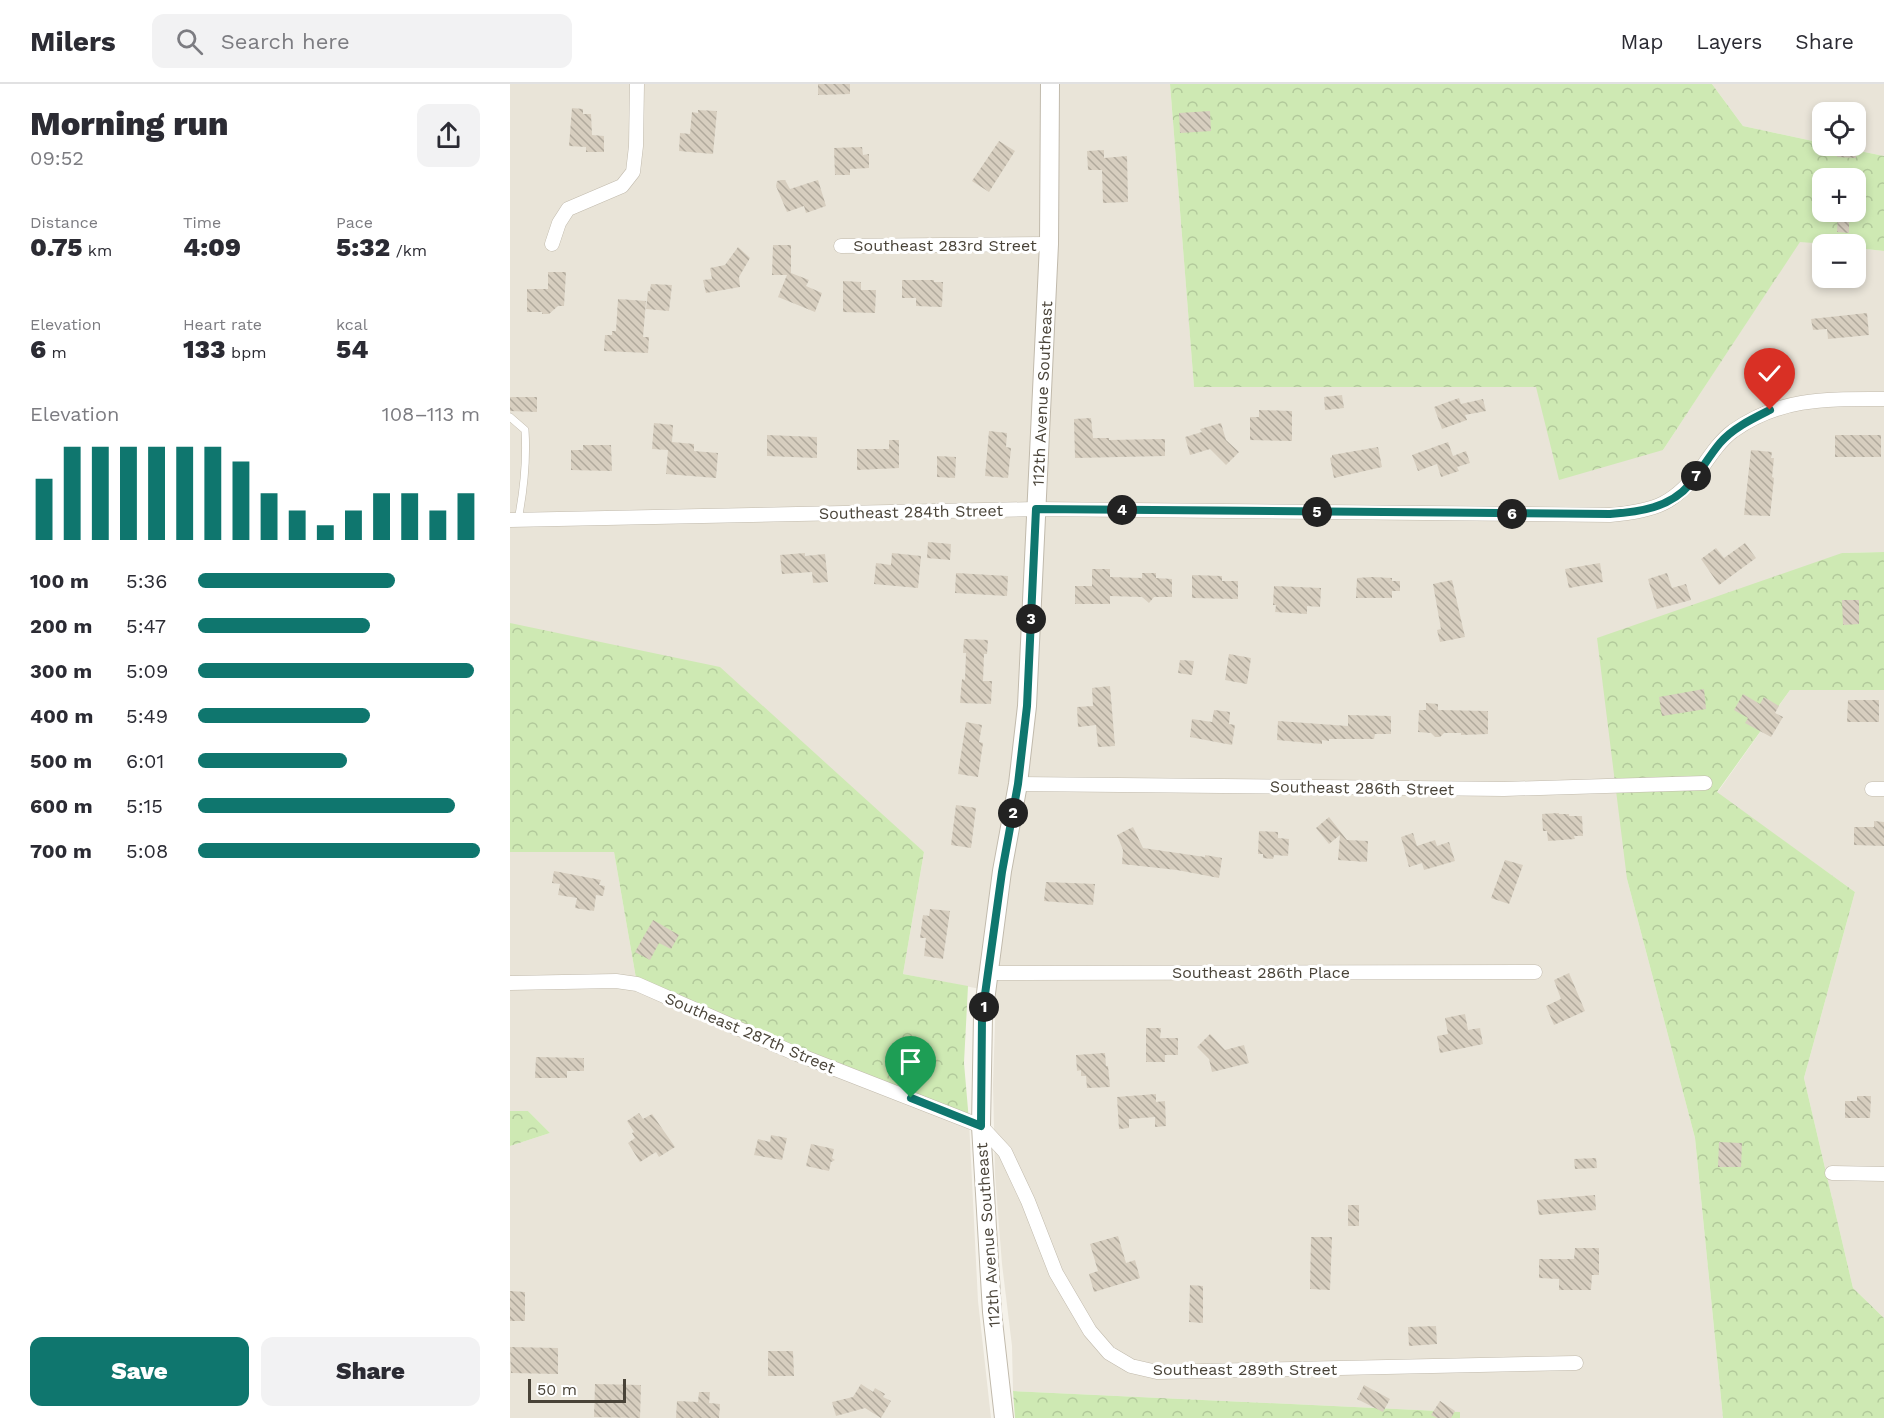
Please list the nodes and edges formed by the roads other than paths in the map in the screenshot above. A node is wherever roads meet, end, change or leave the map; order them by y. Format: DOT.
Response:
graph roads {
  1 [pos="637,84"];
  2 [pos="1050,84"];
  3 [pos="552,244"];
  4 [pos="1049,244"];
  5 [pos="841,246"];
  6 [pos="1884,399"];
  7 [pos="510,417"];
  8 [pos="1036,509"];
  9 [pos="514,520"];
  10 [pos="1705,783"];
  11 [pos="1018,784"];
  12 [pos="1535,972"];
  13 [pos="987,973"];
  14 [pos="510,982"];
  15 [pos="981,1126"];
  16 [pos="1832,1173"];
  17 [pos="1884,1174"];
  18 [pos="1576,1363"];
  19 [pos="1004,1418"];
  1 -- 3 [label="street"];
  2 -- 4 [label="street, 112th Avenue Southeast"];
  4 -- 5 [label="street, Southeast 283rd Street"];
  4 -- 8 [label="street, 112th Avenue Southeast"];
  6 -- 8 [label="street, Southeast 284th Street"];
  7 -- 9 [label="lane"];
  8 -- 9 [label="street, Southeast 284th Street"];
  8 -- 11 [label="street, 112th Avenue Southeast"];
  10 -- 11 [label="street, Southeast 286th Street"];
  11 -- 13 [label="street, 112th Avenue Southeast"];
  12 -- 13 [label="street, Southeast 286th Place"];
  13 -- 15 [label="street, 112th Avenue Southeast"];
  14 -- 15 [label="street, Southeast 287th Street"];
  15 -- 18 [label="street, Southeast 289th Street"];
  15 -- 19 [label="street, 112th Avenue Southeast"];
  16 -- 17 [label="street"];
}
